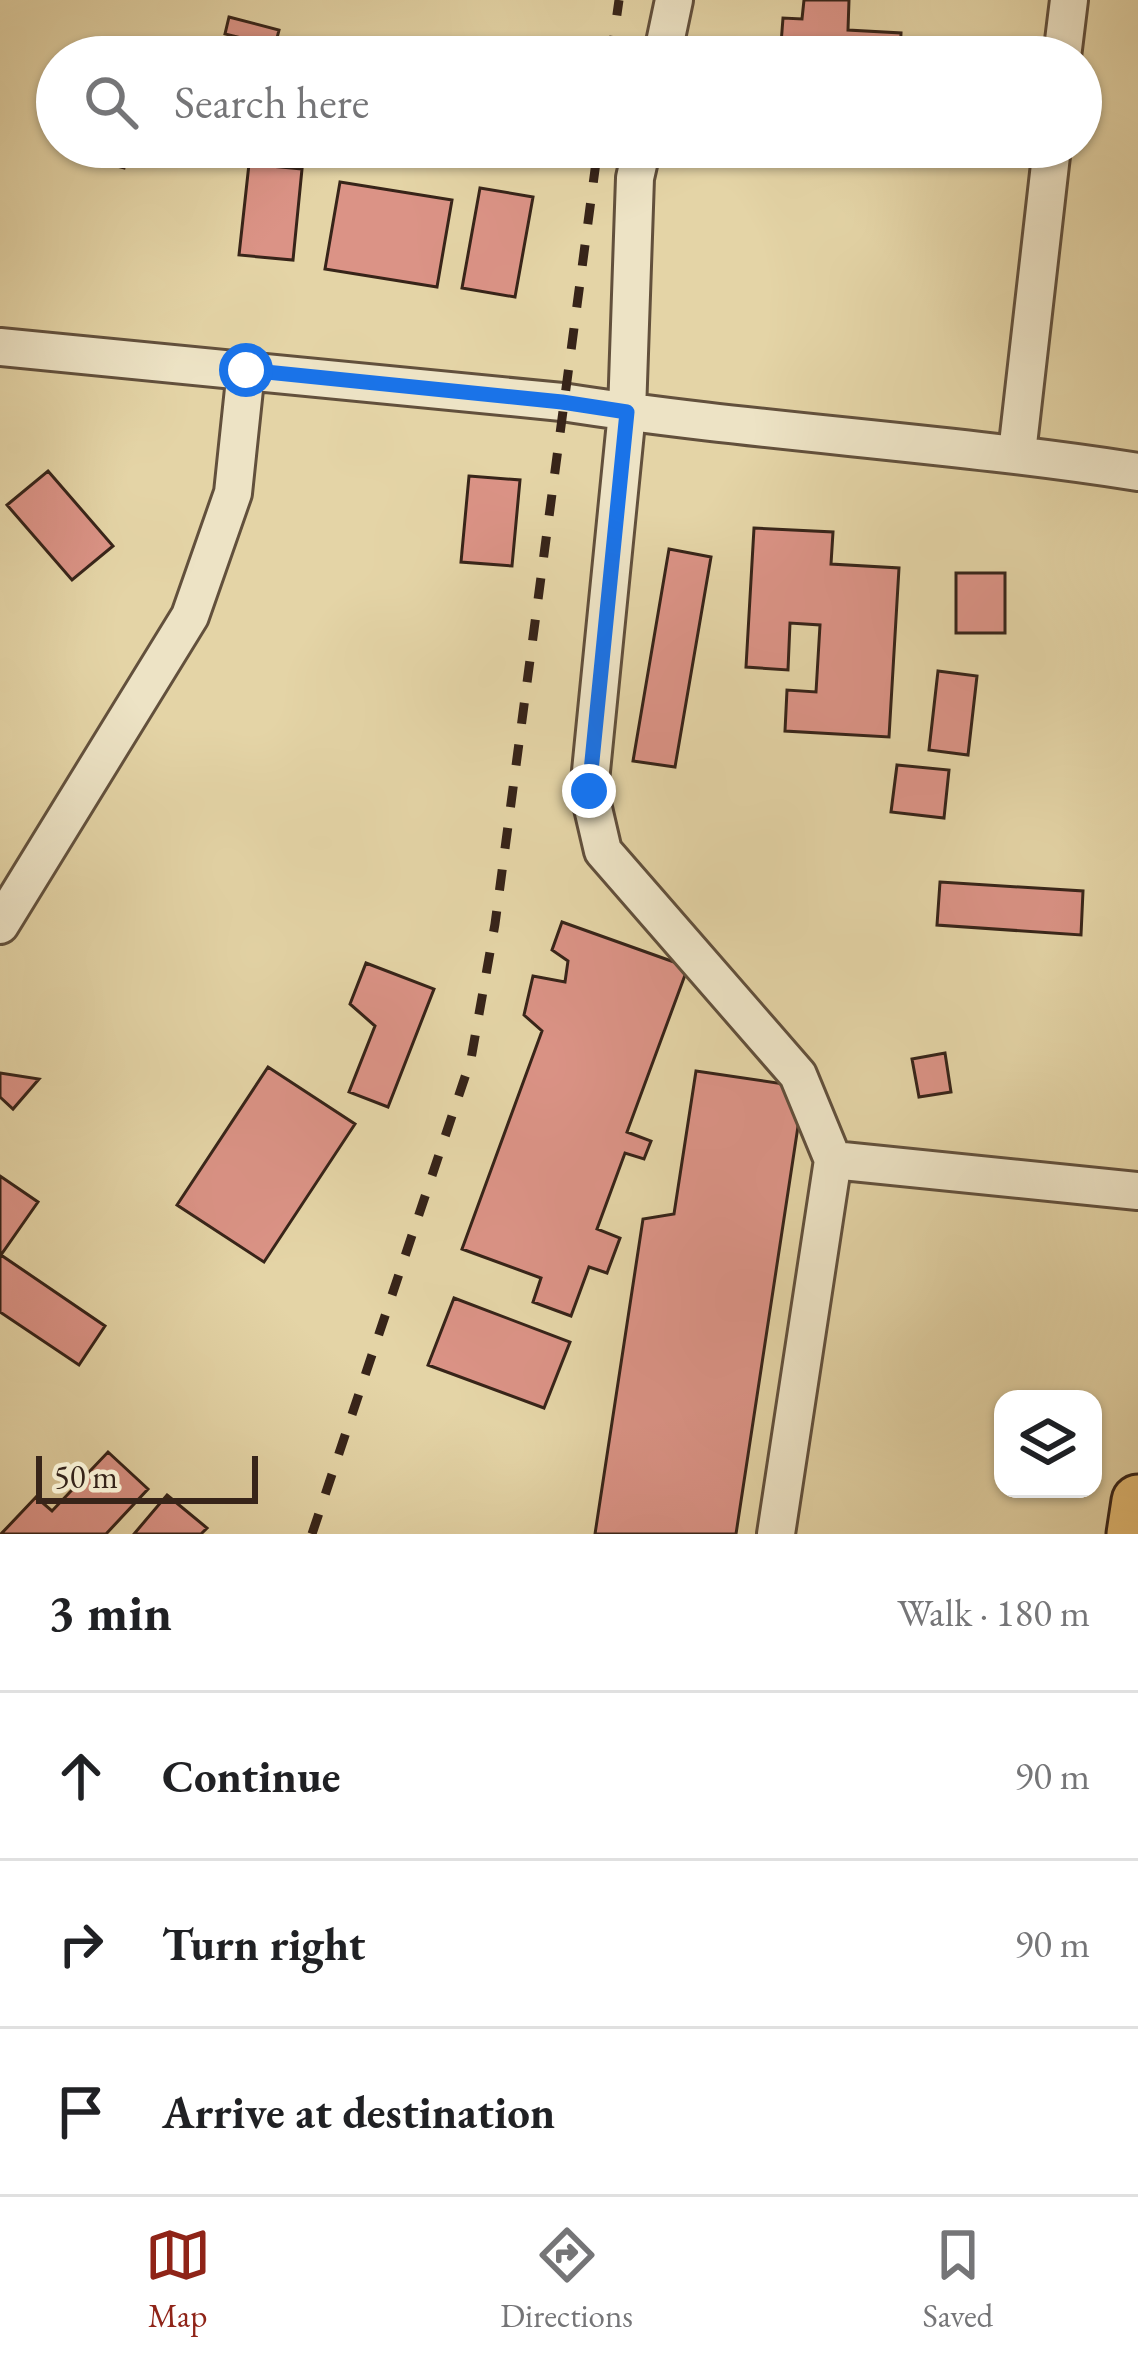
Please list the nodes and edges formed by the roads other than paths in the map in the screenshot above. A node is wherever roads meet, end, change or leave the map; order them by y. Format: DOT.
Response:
graph roads {
  1 [pos="674,0"];
  2 [pos="1069,0"];
  3 [pos="666,36"];
  4 [pos="1065,36"];
  5 [pos="637,168"];
  6 [pos="1050,168"];
  7 [pos="0,347"];
  8 [pos="246,370"];
  9 [pos="627,412"];
  10 [pos="1017,453"];
  11 [pos="1138,472"];
  12 [pos="0,925"];
  13 [pos="833,1160"];
  14 [pos="1138,1191"];
  15 [pos="1138,1501"];
  16 [pos="776,1534"];
  17 [pos="1133,1534"];
  1 -- 3 [label="street"];
  2 -- 4 [label="street"];
  5 -- 9 [label="street"];
  6 -- 10 [label="street"];
  7 -- 8 [label="street"];
  8 -- 9 [label="street"];
  8 -- 12 [label="street"];
  9 -- 10 [label="street"];
  9 -- 13 [label="street"];
  10 -- 11 [label="street"];
  13 -- 14 [label="street"];
  13 -- 16 [label="street"];
  15 -- 17 [label="highway"];
}
